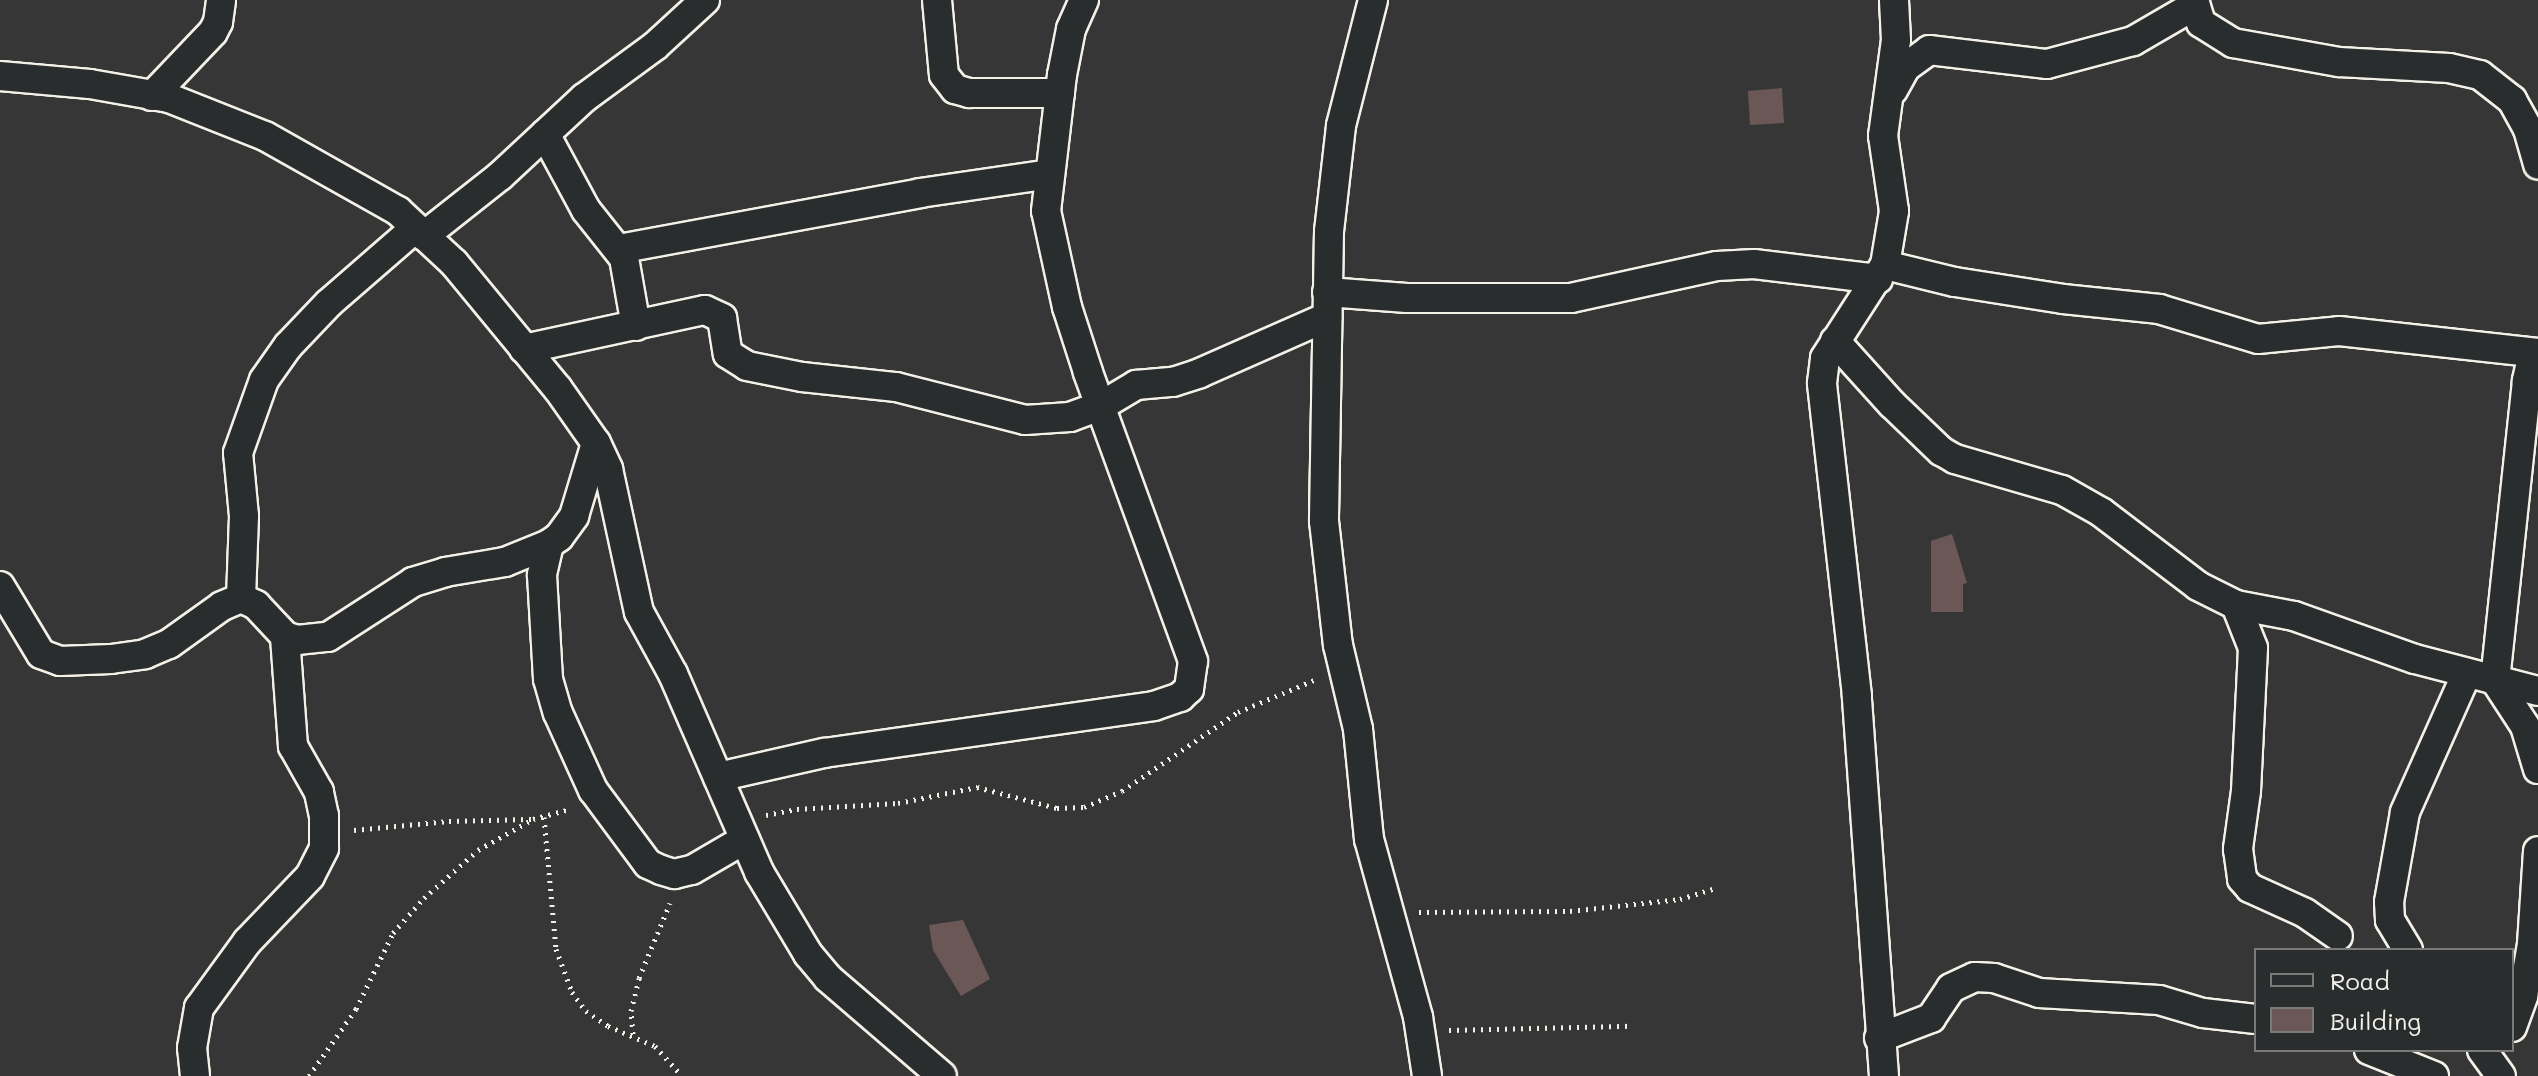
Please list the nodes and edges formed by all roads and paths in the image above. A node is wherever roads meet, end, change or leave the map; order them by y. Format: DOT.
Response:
graph roads {
  1 [pos="221,0"];
  2 [pos="705,0"];
  3 [pos="1084,0"];
  4 [pos="1373,0"];
  5 [pos="1894,0"];
  6 [pos="2194,2"];
  7 [pos="940,3"];
  8 [pos="0,76"];
  9 [pos="1060,93"];
  10 [pos="152,96"];
  11 [pos="1888,98"];
  12 [pos="545,134"];
  13 [pos="2538,165"];
  14 [pos="1050,174"];
  15 [pos="419,232"];
  16 [pos="619,249"];
  17 [pos="1882,272"];
  18 [pos="1327,305"];
  19 [pos="636,326"];
  20 [pos="1835,341"];
  21 [pos="524,349"];
  22 [pos="2536,353"];
  23 [pos="1101,406"];
  24 [pos="596,443"];
  25 [pos="549,544"];
  26 [pos="0,586"];
  27 [pos="241,598"];
  28 [pos="2236,605"];
  29 [pos="285,636"];
  30 [pos="1344,668"];
  31 [pos="2467,673"];
  32 [pos="2495,680"];
  33 [pos="2538,691"];
  34 [pos="2538,769"];
  35 [pos="718,777"];
  36 [pos="601,800"];
  37 [pos="544,817"];
  38 [pos="533,819"];
  39 [pos="741,830"];
  40 [pos="325,831"];
  41 [pos="2538,851"];
  42 [pos="674,874"];
  43 [pos="1715,888"];
  44 [pos="1390,913"];
  45 [pos="2338,936"];
  46 [pos="2407,948"];
  47 [pos="2254,1019"];
  48 [pos="2514,1021"];
  49 [pos="1632,1026"];
  50 [pos="1420,1030"];
  51 [pos="633,1034"];
  52 [pos="1879,1038"];
  53 [pos="2374,1052"];
  54 [pos="2483,1052"];
  55 [pos="2509,1052"];
  56 [pos="195,1076"];
  57 [pos="309,1076"];
  58 [pos="682,1076"];
  59 [pos="942,1076"];
  60 [pos="1427,1076"];
  61 [pos="1884,1076"];
  62 [pos="2434,1076"];
  63 [pos="2501,1076"];
  64 [pos="2513,1076"];
  1 -- 10 [label="street"];
  2 -- 12 [label="street"];
  3 -- 9 [label="street"];
  4 -- 18 [label="street"];
  5 -- 11 [label="street"];
  6 -- 11 [label="street"];
  6 -- 13 [label="street"];
  7 -- 9 [label="street"];
  8 -- 10 [label="street"];
  9 -- 14 [label="street"];
  10 -- 15 [label="street"];
  11 -- 17 [label="street"];
  12 -- 15 [label="street"];
  12 -- 16 [label="street"];
  14 -- 16 [label="street"];
  14 -- 23 [label="street"];
  15 -- 21 [label="street"];
  15 -- 27 [label="street"];
  16 -- 19 [label="street"];
  17 -- 18 [label="street"];
  17 -- 20 [label="street"];
  17 -- 22 [label="street"];
  18 -- 23 [label="street"];
  18 -- 30 [label="street"];
  19 -- 21 [label="street"];
  19 -- 23 [label="street"];
  20 -- 28 [label="street"];
  20 -- 52 [label="street"];
  21 -- 24 [label="street"];
  22 -- 32 [label="street"];
  23 -- 35 [label="street"];
  24 -- 25 [label="street"];
  24 -- 35 [label="street"];
  25 -- 29 [label="street"];
  25 -- 36 [label="street"];
  26 -- 27 [label="street"];
  27 -- 29 [label="street"];
  28 -- 31 [label="street"];
  28 -- 45 [label="street"];
  29 -- 40 [label="street"];
  30 -- 39 [label="path"];
  30 -- 44 [label="street"];
  31 -- 32 [label="street"];
  31 -- 46 [label="street"];
  32 -- 33 [label="street"];
  32 -- 34 [label="street"];
  35 -- 39 [label="street"];
  36 -- 37 [label="path"];
  36 -- 42 [label="street"];
  37 -- 38 [label="path"];
  37 -- 51 [label="path"];
  38 -- 40 [label="path"];
  38 -- 57 [label="path"];
  39 -- 42 [label="street"];
  39 -- 59 [label="street"];
  40 -- 56 [label="street"];
  41 -- 48 [label="street"];
  42 -- 51 [label="path"];
  43 -- 44 [label="path"];
  44 -- 50 [label="street"];
  47 -- 52 [label="street"];
  49 -- 50 [label="path"];
  50 -- 60 [label="street"];
  51 -- 58 [label="path"];
  52 -- 61 [label="street"];
  53 -- 62 [label="street"];
  54 -- 63 [label="street"];
  55 -- 64 [label="street"];
}
